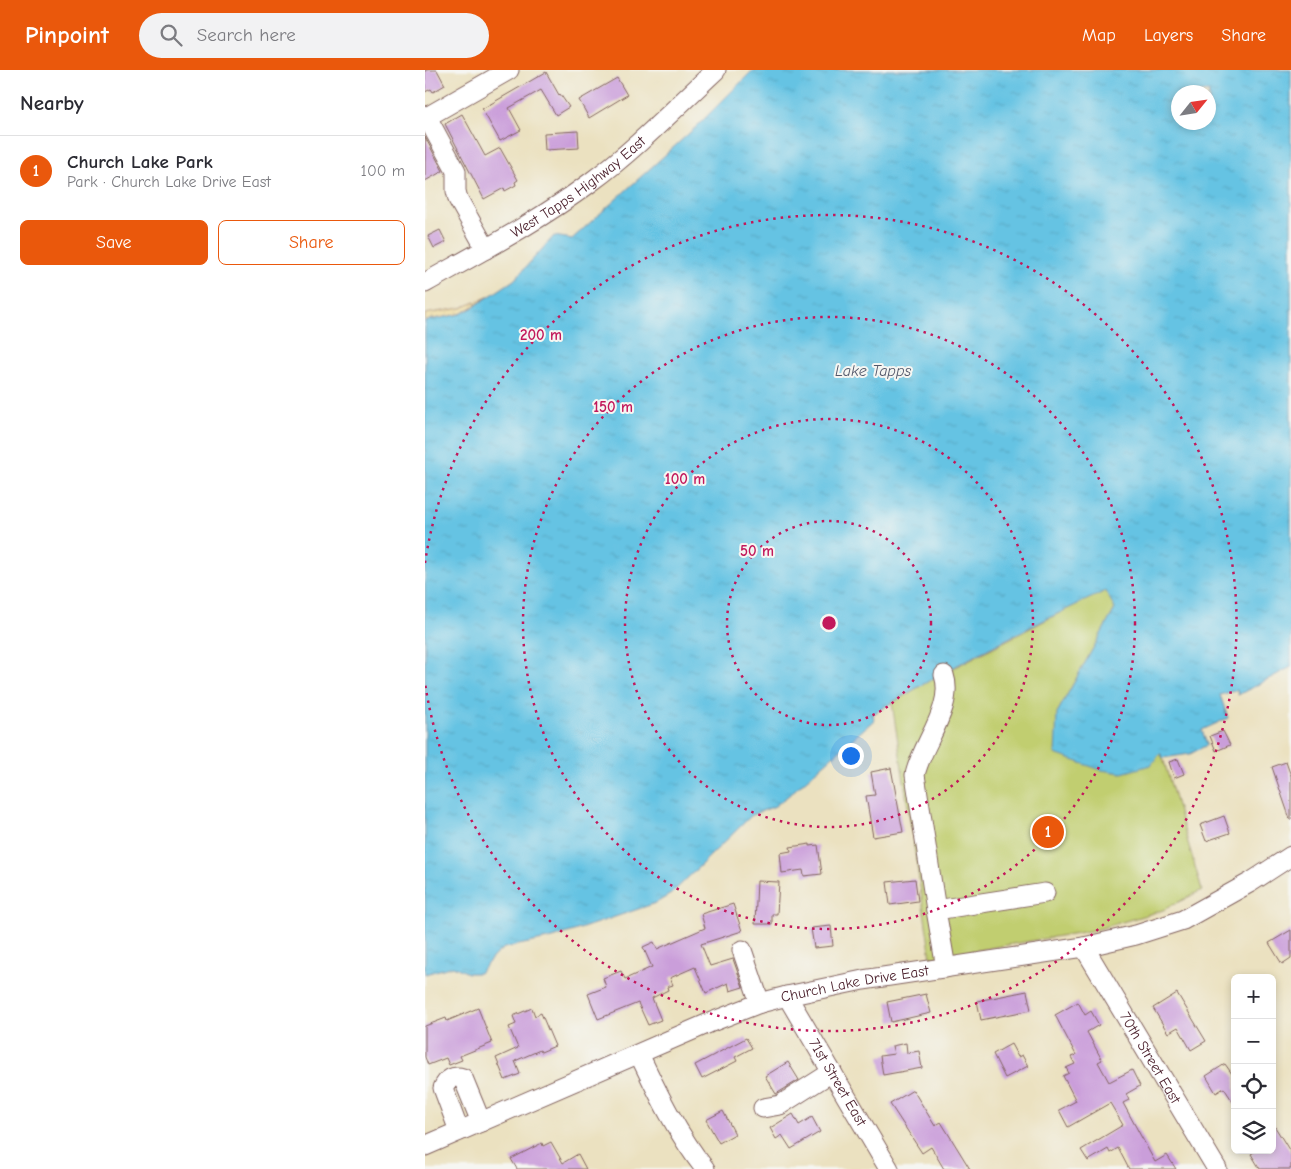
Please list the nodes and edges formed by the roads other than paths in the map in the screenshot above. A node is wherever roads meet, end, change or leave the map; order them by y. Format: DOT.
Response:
graph roads {
  1 [pos="509,70"];
  2 [pos="716,70"];
  3 [pos="426,117"];
  4 [pos="486,249"];
  5 [pos="425,283"];
  6 [pos="943,675"];
  7 [pos="1291,856"];
  8 [pos="1045,893"];
  9 [pos="936,910"];
  10 [pos="1084,947"];
  11 [pos="742,950"];
  12 [pos="946,968"];
  13 [pos="787,996"];
  14 [pos="760,1003"];
  15 [pos="639,1054"];
  16 [pos="832,1072"];
  17 [pos="763,1108"];
  18 [pos="481,1122"];
  19 [pos="459,1132"];
  20 [pos="425,1146"];
  21 [pos="705,1169"];
  22 [pos="889,1169"];
  23 [pos="1217,1169"];
  1 -- 3 [label="street"];
  2 -- 4 [label="street, West Tapps Highway East"];
  3 -- 4 [label="street"];
  4 -- 5 [label="street, West Tapps Highway East"];
  6 -- 9 [label="street"];
  7 -- 10 [label="street, Church Lake Drive East"];
  8 -- 9 [label="street"];
  9 -- 12 [label="street"];
  10 -- 12 [label="street, Church Lake Drive East"];
  10 -- 23 [label="street, 70th Street East"];
  11 -- 14 [label="street"];
  12 -- 13 [label="street, Church Lake Drive East"];
  13 -- 14 [label="street, Church Lake Drive East"];
  13 -- 16 [label="street, 71st Street East"];
  14 -- 15 [label="street, Church Lake Drive East"];
  15 -- 18 [label="street, Church Lake Drive East"];
  15 -- 21 [label="street"];
  16 -- 17 [label="street"];
  16 -- 22 [label="street, 71st Street East"];
  18 -- 19 [label="street, Church Lake Drive East"];
  18 -- 19 [label="street"];
  19 -- 20 [label="street, Church Lake Drive East"];
}
